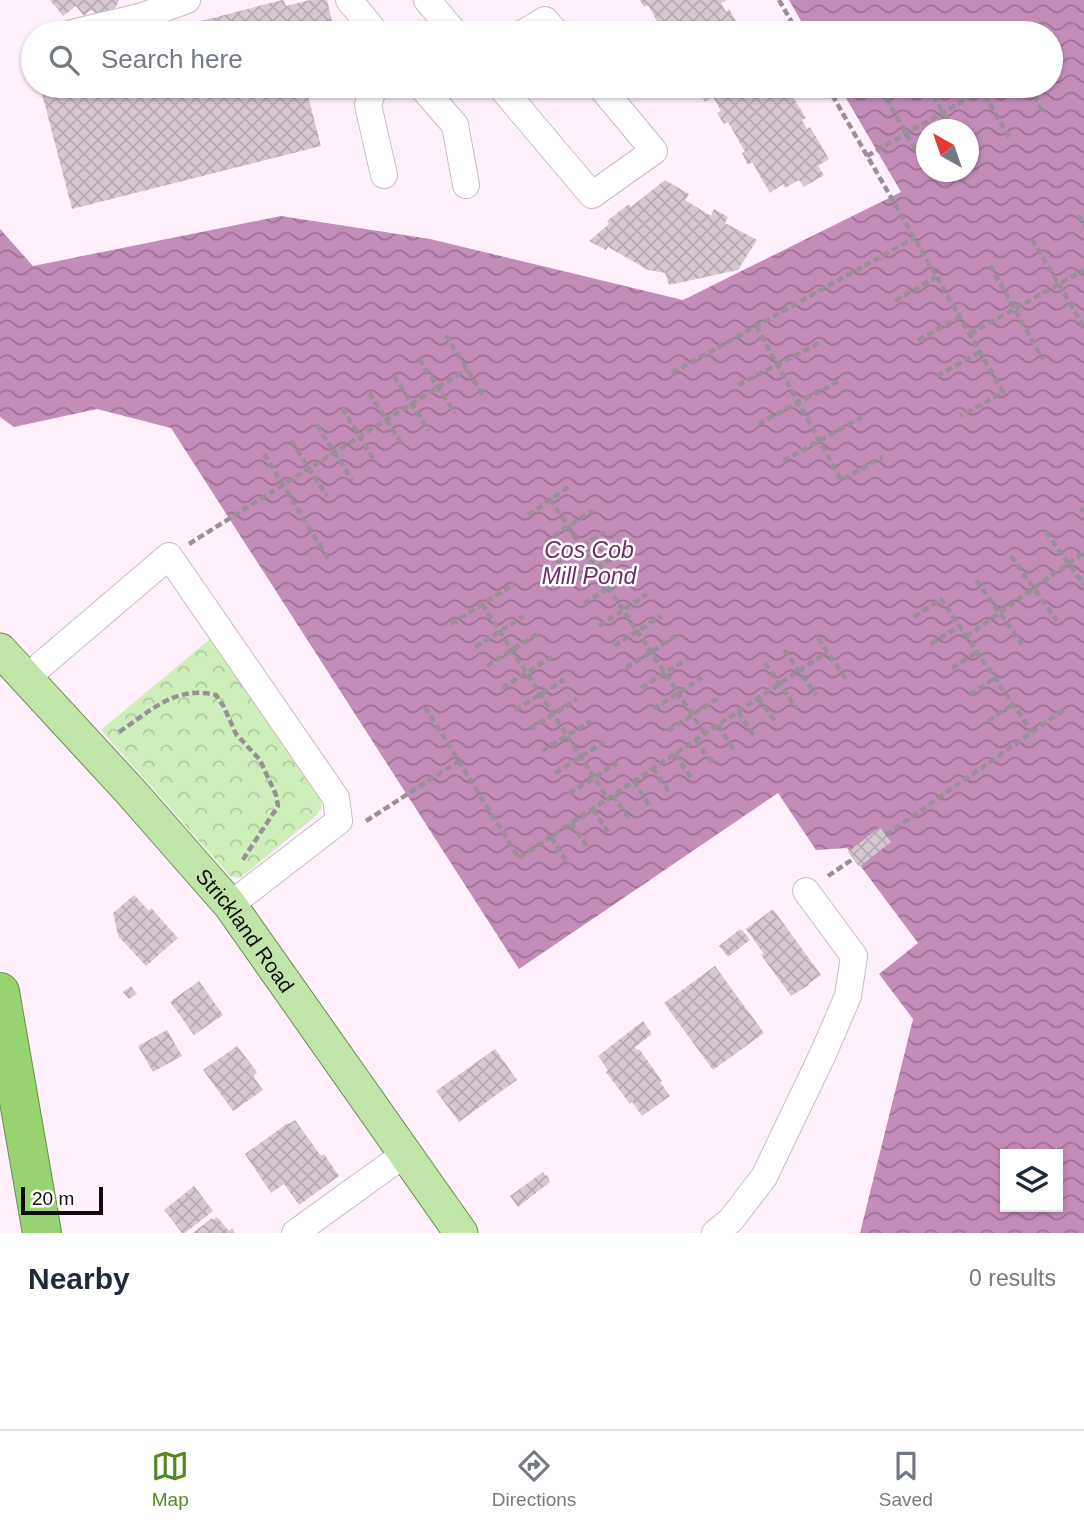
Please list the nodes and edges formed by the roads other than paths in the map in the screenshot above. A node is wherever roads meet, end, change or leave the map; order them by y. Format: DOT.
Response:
graph roads {
  1 [pos="187,0"];
  2 [pos="349,0"];
  3 [pos="427,0"];
  4 [pos="123,21"];
  5 [pos="366,21"];
  6 [pos="445,21"];
  7 [pos="370,98"];
  8 [pos="431,98"];
  9 [pos="510,98"];
  10 [pos="610,98"];
  11 [pos="384,175"];
  12 [pos="466,185"];
  13 [pos="0,650"];
  14 [pos="26,678"];
  15 [pos="806,891"];
  16 [pos="230,905"];
  17 [pos="0,992"];
  18 [pos="405,1153"];
  19 [pos="43,1233"];
  20 [pos="295,1233"];
  21 [pos="461,1233"];
  22 [pos="715,1233"];
  1 -- 4 [label="lane"];
  2 -- 5 [label="lane"];
  3 -- 6 [label="lane"];
  7 -- 11 [label="lane"];
  8 -- 12 [label="lane"];
  9 -- 10 [label="lane"];
  13 -- 14 [label="main road, Strickland Road"];
  14 -- 16 [label="main road, Strickland Road"];
  14 -- 16 [label="lane"];
  15 -- 22 [label="lane"];
  16 -- 18 [label="main road, Strickland Road"];
  17 -- 19 [label="highway"];
  18 -- 20 [label="lane"];
  18 -- 21 [label="main road, Strickland Road"];
}
